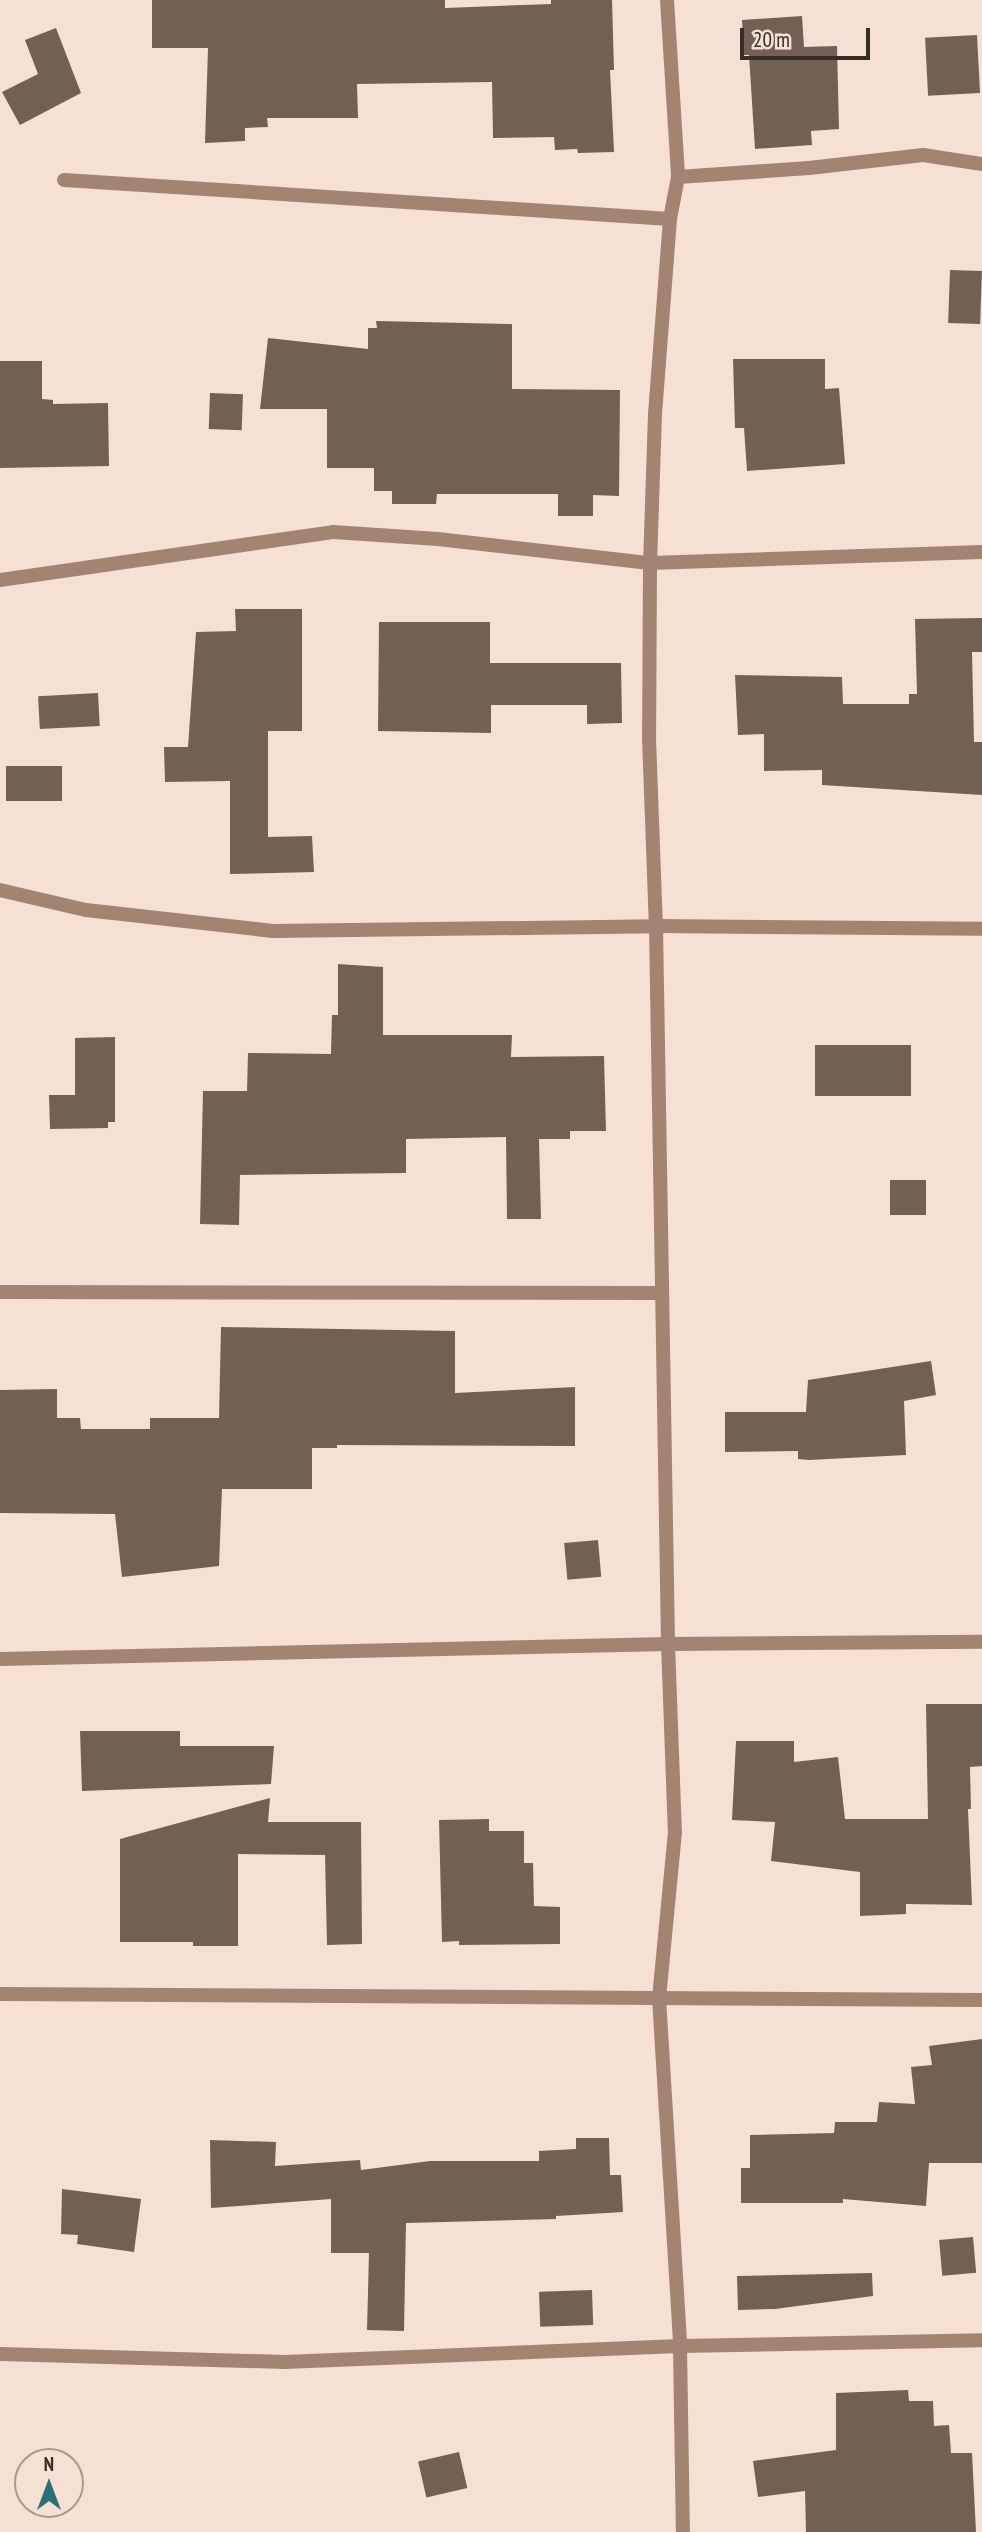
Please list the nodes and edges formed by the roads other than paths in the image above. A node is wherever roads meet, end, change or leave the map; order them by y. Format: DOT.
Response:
graph roads {
  1 [pos="667,0"];
  2 [pos="982,164"];
  3 [pos="678,177"];
  4 [pos="64,180"];
  5 [pos="670,219"];
  6 [pos="982,552"];
  7 [pos="650,563"];
  8 [pos="0,580"];
  9 [pos="0,890"];
  10 [pos="656,926"];
  11 [pos="982,929"];
  12 [pos="0,1292"];
  13 [pos="662,1293"];
  14 [pos="982,1642"];
  15 [pos="668,1644"];
  16 [pos="0,1659"];
  17 [pos="0,1994"];
  18 [pos="659,1998"];
  19 [pos="982,2000"];
  20 [pos="982,2340"];
  21 [pos="680,2346"];
  22 [pos="0,2354"];
  23 [pos="683,2532"];
  1 -- 3 [label="street"];
  2 -- 3 [label="street"];
  3 -- 5 [label="street"];
  4 -- 5 [label="street"];
  5 -- 7 [label="street"];
  6 -- 7 [label="street"];
  7 -- 8 [label="street"];
  7 -- 10 [label="street"];
  9 -- 10 [label="street"];
  10 -- 11 [label="street"];
  10 -- 13 [label="street"];
  12 -- 13 [label="street"];
  13 -- 15 [label="street"];
  14 -- 15 [label="street"];
  15 -- 16 [label="street"];
  15 -- 18 [label="street"];
  17 -- 18 [label="street"];
  18 -- 19 [label="street"];
  18 -- 21 [label="street"];
  20 -- 21 [label="street"];
  21 -- 22 [label="street"];
  21 -- 23 [label="street"];
}
